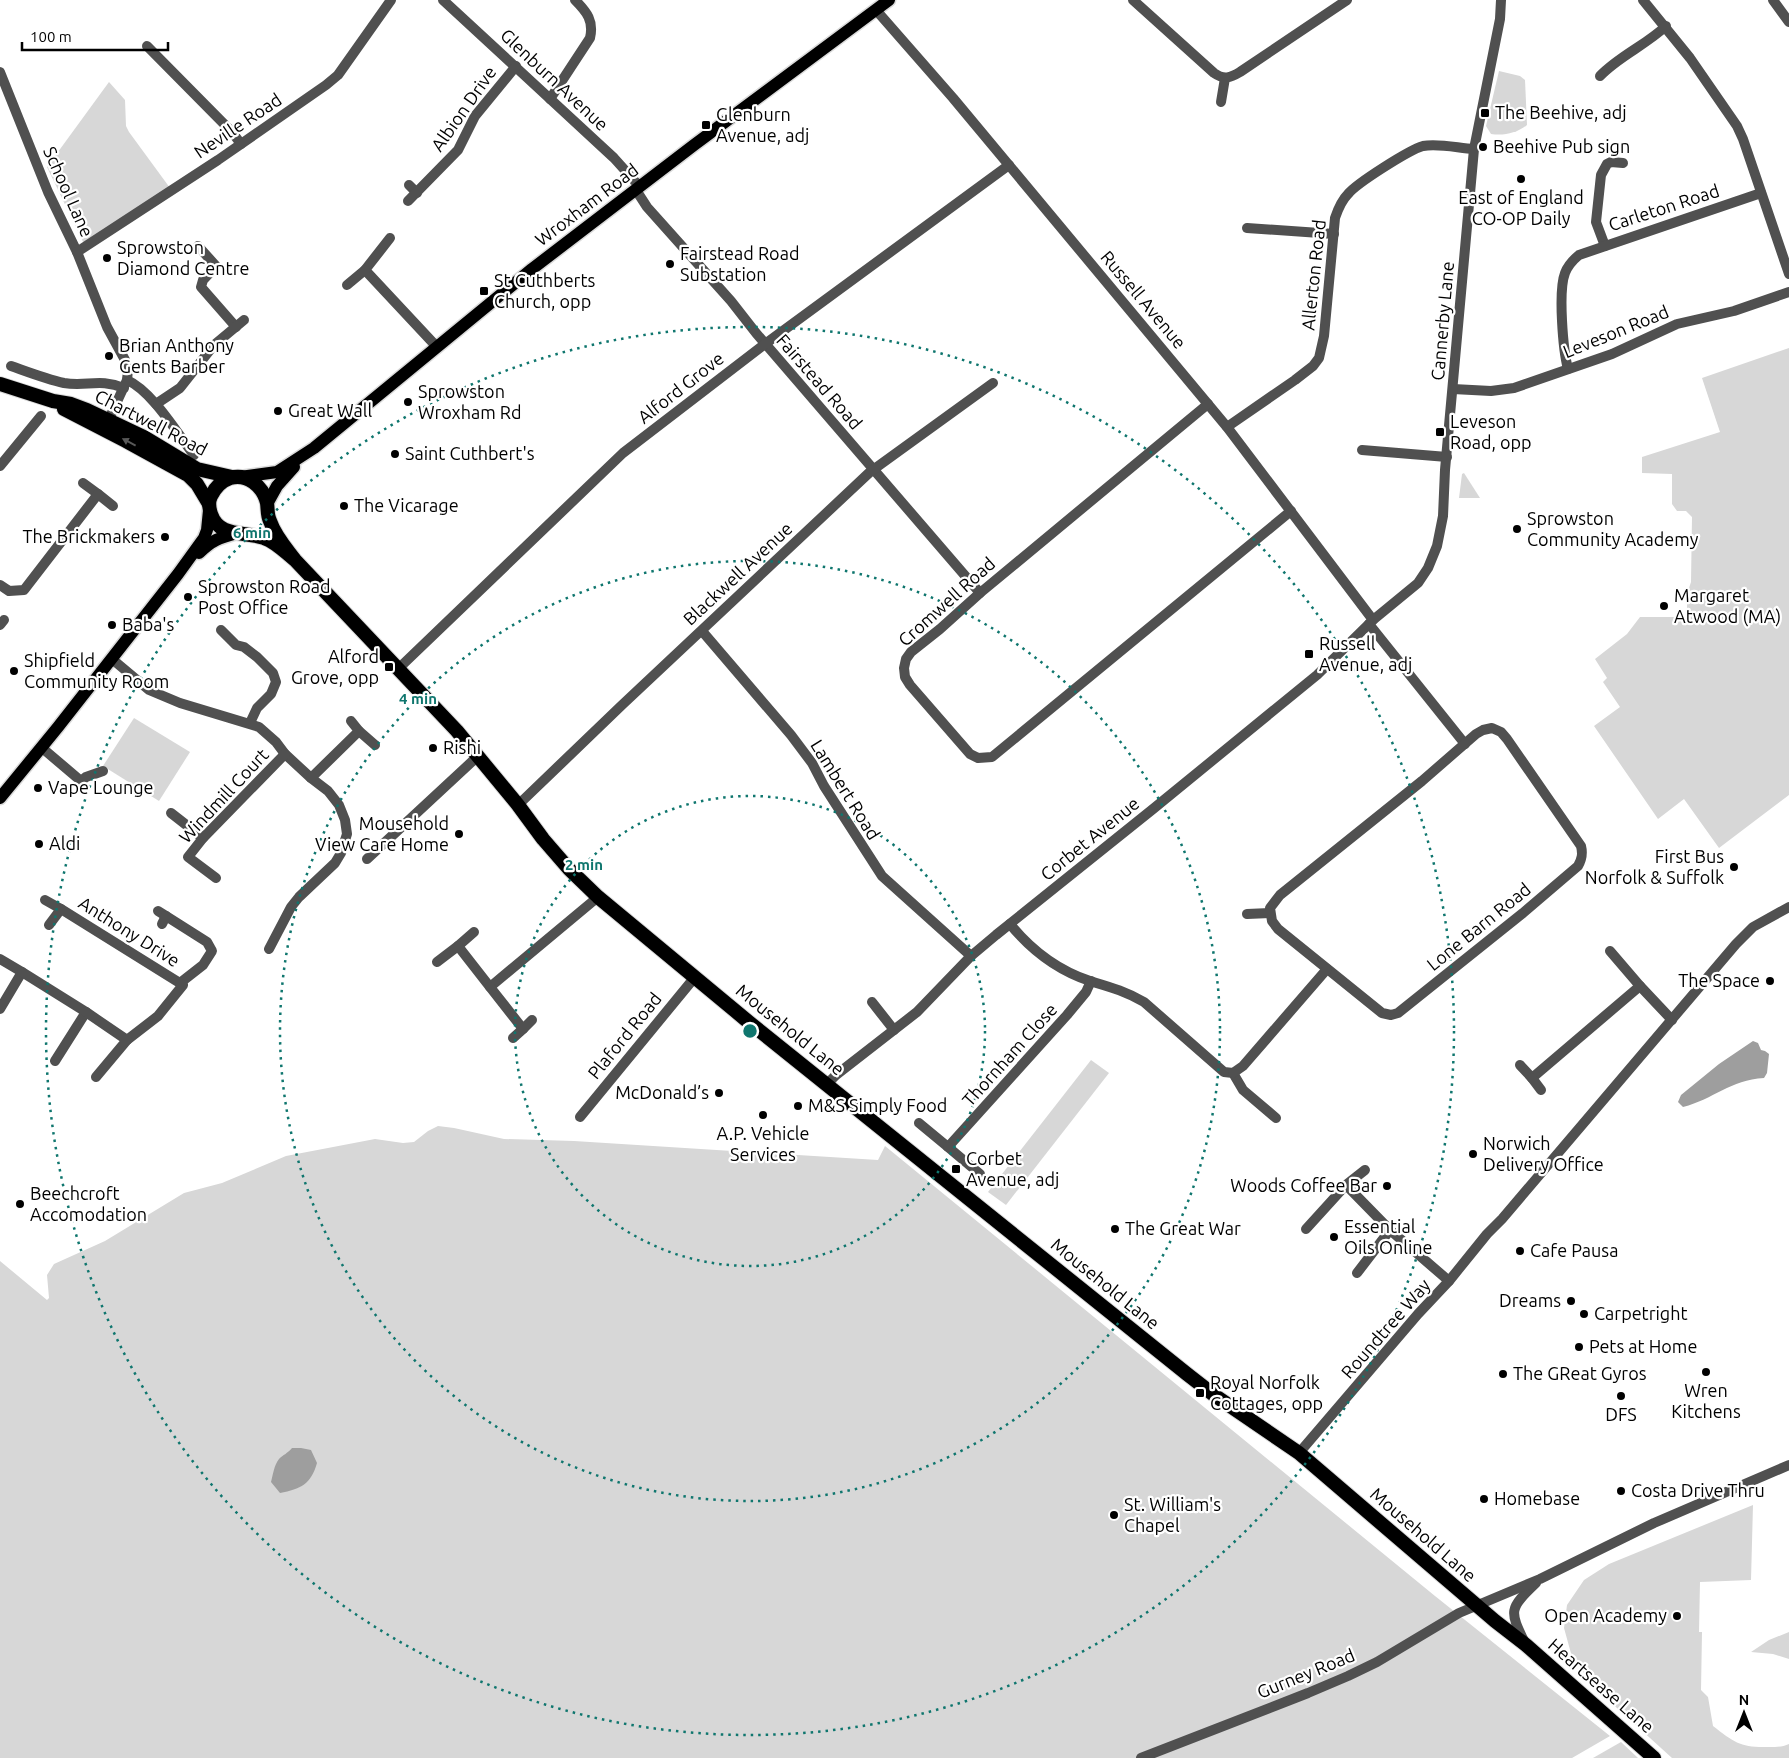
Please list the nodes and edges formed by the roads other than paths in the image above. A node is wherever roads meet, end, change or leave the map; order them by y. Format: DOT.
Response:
graph roads {
  1 [pos="391,0"];
  2 [pos="443,0"];
  3 [pos="575,0"];
  4 [pos="1133,0"];
  5 [pos="1347,0"];
  6 [pos="1501,0"];
  7 [pos="1643,0"];
  8 [pos="1773,0"];
  9 [pos="881,4"];
  10 [pos="1789,22"];
  11 [pos="1666,26"];
  12 [pos="147,46"];
  13 [pos="516,66"];
  14 [pos="0,72"];
  15 [pos="1600,76"];
  16 [pos="1225,78"];
  17 [pos="550,100"];
  18 [pos="1221,102"];
  19 [pos="241,144"];
  20 [pos="1474,149"];
  21 [pos="1623,163"];
  22 [pos="1009,165"];
  23 [pos="409,185"];
  24 [pos="638,189"];
  25 [pos="417,192"];
  26 [pos="1761,193"];
  27 [pos="408,201"];
  28 [pos="1247,228"];
  29 [pos="1334,234"];
  30 [pos="390,238"];
  31 [pos="198,246"];
  32 [pos="1605,246"];
  33 [pos="77,252"];
  34 [pos="365,270"];
  35 [pos="1789,274"];
  36 [pos="347,285"];
  37 [pos="1789,292"];
  38 [pos="765,344"];
  39 [pos="436,346"];
  40 [pos="11,366"];
  41 [pos="1568,369"];
  42 [pos="993,383"];
  43 [pos="0,384"];
  44 [pos="125,384"];
  45 [pos="1453,389"];
  46 [pos="53,401"];
  47 [pos="156,404"];
  48 [pos="1208,404"];
  49 [pos="41,416"];
  50 [pos="109,420"];
  51 [pos="1227,427"];
  52 [pos="314,448"];
  53 [pos="1362,450"];
  54 [pos="194,455"];
  55 [pos="1446,457"];
  56 [pos="0,466"];
  57 [pos="874,470"];
  58 [pos="235,477"];
  59 [pos="83,482"];
  60 [pos="98,494"];
  61 [pos="112,506"];
  62 [pos="209,507"];
  63 [pos="267,507"];
  64 [pos="1291,511"];
  65 [pos="240,534"];
  66 [pos="295,560"];
  67 [pos="178,574"];
  68 [pos="0,585"];
  69 [pos="980,593"];
  70 [pos="1371,622"];
  71 [pos="221,630"];
  72 [pos="702,631"];
  73 [pos="112,659"];
  74 [pos="398,669"];
  75 [pos="351,721"];
  76 [pos="250,723"];
  77 [pos="358,731"];
  78 [pos="1465,744"];
  79 [pos="375,745"];
  80 [pos="41,747"];
  81 [pos="285,754"];
  82 [pos="478,756"];
  83 [pos="103,771"];
  84 [pos="311,778"];
  85 [pos="2,793"];
  86 [pos="518,805"];
  87 [pos="171,813"];
  88 [pos="203,838"];
  89 [pos="367,859"];
  90 [pos="216,878"];
  91 [pos="598,897"];
  92 [pos="45,900"];
  93 [pos="1789,907"];
  94 [pos="61,909"];
  95 [pos="1270,913"];
  96 [pos="1247,914"];
  97 [pos="162,917"];
  98 [pos="1010,924"];
  99 [pos="49,925"];
  100 [pos="474,932"];
  101 [pos="458,946"];
  102 [pos="269,949"];
  103 [pos="1610,951"];
  104 [pos="971,956"];
  105 [pos="0,959"];
  106 [pos="437,962"];
  107 [pos="1327,969"];
  108 [pos="22,972"];
  109 [pos="695,977"];
  110 [pos="1091,981"];
  111 [pos="180,983"];
  112 [pos="1640,986"];
  113 [pos="490,987"];
  114 [pos="872,1002"];
  115 [pos="0,1009"];
  116 [pos="86,1012"];
  117 [pos="532,1020"];
  118 [pos="1672,1020"];
  119 [pos="523,1029"];
  120 [pos="894,1030"];
  121 [pos="513,1038"];
  122 [pos="127,1040"];
  123 [pos="55,1061"];
  124 [pos="1520,1065"];
  125 [pos="1234,1074"];
  126 [pos="96,1077"];
  127 [pos="1532,1078"];
  128 [pos="827,1084"];
  129 [pos="1541,1090"];
  130 [pos="580,1117"];
  131 [pos="1276,1118"];
  132 [pos="919,1123"];
  133 [pos="948,1147"];
  134 [pos="1365,1170"];
  135 [pos="980,1174"];
  136 [pos="1346,1185"];
  137 [pos="1306,1229"];
  138 [pos="1390,1230"];
  139 [pos="1357,1273"];
  140 [pos="1449,1281"];
  141 [pos="1299,1453"];
  142 [pos="1789,1465"];
  143 [pos="1540,1579"];
  144 [pos="1476,1605"];
  145 [pos="1526,1645"];
  146 [pos="1142,1758"];
  147 [pos="1654,1758"];
  1 -- 19 [label="street, Neville Road"];
  2 -- 13 [label="street, Glenburn Avenue"];
  3 -- 17 [label="street"];
  4 -- 16 [label="street"];
  5 -- 16 [label="street"];
  6 -- 20 [label="street, Cannerby Lane"];
  7 -- 11 [label="street"];
  8 -- 10 [label="street"];
  9 -- 22 [label="street, Russell Avenue"];
  9 -- 24 [label="main road, Wroxham Road"];
  11 -- 15 [label="street"];
  11 -- 26 [label="street"];
  12 -- 19 [label="street"];
  13 -- 17 [label="street, Glenburn Avenue"];
  13 -- 25 [label="street, Albion Drive"];
  14 -- 33 [label="street, School Lane"];
  16 -- 18 [label="street"];
  17 -- 24 [label="street, Glenburn Avenue"];
  19 -- 33 [label="street, Neville Road"];
  20 -- 29 [label="street, Allerton Road"];
  20 -- 45 [label="street, Cannerby Lane"];
  21 -- 32 [label="street"];
  22 -- 38 [label="street, Alford Grove"];
  22 -- 48 [label="street, Russell Avenue"];
  23 -- 25 [label="street"];
  24 -- 38 [label="street, Fairstead Road"];
  24 -- 39 [label="main road, Wroxham Road"];
  25 -- 27 [label="street, Albion Drive"];
  26 -- 32 [label="street, Carleton Road"];
  26 -- 35 [label="street"];
  28 -- 29 [label="street"];
  29 -- 51 [label="street, Allerton Road"];
  30 -- 34 [label="street"];
  31 -- 47 [label="street"];
  32 -- 41 [label="street, Carleton Road"];
  33 -- 44 [label="street, School Lane"];
  34 -- 36 [label="street"];
  34 -- 39 [label="street"];
  37 -- 41 [label="street, Leveson Road"];
  38 -- 57 [label="street, Fairstead Road"];
  38 -- 74 [label="street, Alford Grove"];
  39 -- 52 [label="main road, Wroxham Road"];
  40 -- 44 [label="street"];
  41 -- 45 [label="street, Leveson Road"];
  42 -- 57 [label="street, Blackwell Avenue"];
  43 -- 46 [label="highway, Chartwell Road"];
  44 -- 47 [label="street"];
  44 -- 50 [label="street"];
  45 -- 55 [label="street, Cannerby Lane"];
  46 -- 50 [label="highway, Chartwell Road"];
  62 -- 46 [label="highway, Chartwell Road, one-way"];
  47 -- 54 [label="street"];
  48 -- 51 [label="street, Russell Avenue"];
  48 -- 69 [label="street, Cromwell Road"];
  49 -- 56 [label="street"];
  50 -- 58 [label="highway, Chartwell Road"];
  51 -- 64 [label="street, Russell Avenue"];
  52 -- 58 [label="main road, Wroxham Road"];
  52 -- 63 [label="main road, Wroxham Road"];
  53 -- 55 [label="street"];
  55 -- 70 [label="street, Cannerby Lane"];
  57 -- 69 [label="street, Fairstead Road"];
  57 -- 72 [label="street, Blackwell Avenue"];
  58 -- 62 [label="highway"];
  58 -- 63 [label="highway, Mousehold Lane"];
  59 -- 60 [label="street"];
  60 -- 61 [label="street"];
  60 -- 68 [label="street"];
  62 -- 65 [label="highway, Mousehold Lane"];
  62 -- 67 [label="main road"];
  63 -- 65 [label="highway"];
  63 -- 66 [label="highway, Mousehold Lane"];
  64 -- 69 [label="street, Cromwell Road"];
  64 -- 70 [label="street, Russell Avenue"];
  65 -- 66 [label="highway, Mousehold Lane"];
  65 -- 67 [label="main road"];
  66 -- 74 [label="highway, Mousehold Lane"];
  67 -- 73 [label="main road"];
  70 -- 78 [label="street"];
  70 -- 98 [label="street, Corbet Avenue"];
  71 -- 76 [label="street"];
  72 -- 86 [label="street, Blackwell Avenue"];
  72 -- 104 [label="street, Lambert Road"];
  73 -- 76 [label="street"];
  73 -- 80 [label="main road"];
  74 -- 82 [label="highway, Mousehold Lane"];
  75 -- 77 [label="street"];
  76 -- 81 [label="street"];
  77 -- 79 [label="street"];
  77 -- 84 [label="street"];
  78 -- 95 [label="street, Lone Barn Road"];
  78 -- 107 [label="street, Lone Barn Road"];
  80 -- 83 [label="street"];
  80 -- 85 [label="main road"];
  81 -- 84 [label="street"];
  81 -- 88 [label="street, Windmill Court"];
  82 -- 86 [label="highway, Mousehold Lane"];
  82 -- 89 [label="street"];
  84 -- 102 [label="street"];
  86 -- 91 [label="highway, Mousehold Lane"];
  87 -- 88 [label="street"];
  88 -- 90 [label="street, Windmill Court"];
  91 -- 109 [label="highway, Mousehold Lane"];
  91 -- 113 [label="street"];
  92 -- 94 [label="street, Anthony Drive"];
  93 -- 118 [label="street, Roundtree Way"];
  94 -- 99 [label="street, Anthony Drive"];
  94 -- 111 [label="street, Anthony Drive"];
  95 -- 96 [label="street"];
  95 -- 107 [label="street, Lone Barn Road"];
  97 -- 111 [label="street, Anthony Drive"];
  98 -- 104 [label="street, Corbet Avenue"];
  98 -- 110 [label="street"];
  100 -- 101 [label="street"];
  101 -- 106 [label="street"];
  101 -- 113 [label="street"];
  103 -- 112 [label="street"];
  104 -- 120 [label="street, Corbet Avenue"];
  105 -- 108 [label="street"];
  107 -- 125 [label="street"];
  108 -- 115 [label="street"];
  108 -- 116 [label="street"];
  109 -- 128 [label="highway, Mousehold Lane"];
  109 -- 130 [label="street, Plaford Road"];
  110 -- 125 [label="street"];
  110 -- 133 [label="street, Thornham Close"];
  111 -- 122 [label="street, Anthony Drive"];
  112 -- 118 [label="street"];
  112 -- 127 [label="street"];
  113 -- 119 [label="street"];
  114 -- 120 [label="street"];
  116 -- 122 [label="street"];
  116 -- 123 [label="street"];
  117 -- 119 [label="street"];
  118 -- 140 [label="street, Roundtree Way"];
  119 -- 121 [label="street"];
  120 -- 128 [label="street, Corbet Avenue"];
  122 -- 126 [label="street, Anthony Drive"];
  124 -- 127 [label="street"];
  125 -- 131 [label="street"];
  127 -- 129 [label="street"];
  128 -- 141 [label="highway, Mousehold Lane"];
  132 -- 133 [label="street"];
  133 -- 135 [label="street"];
  134 -- 136 [label="street"];
  136 -- 137 [label="street"];
  136 -- 138 [label="street"];
  138 -- 139 [label="street"];
  138 -- 140 [label="street"];
  140 -- 141 [label="street, Roundtree Way"];
  141 -- 144 [label="highway, Mousehold Lane"];
  142 -- 143 [label="street"];
  143 -- 144 [label="street, Gurney Road"];
  143 -- 145 [label="street"];
  144 -- 145 [label="highway, Heartsease Lane"];
  144 -- 146 [label="street, Gurney Road"];
  145 -- 147 [label="highway, Heartsease Lane"];
}
